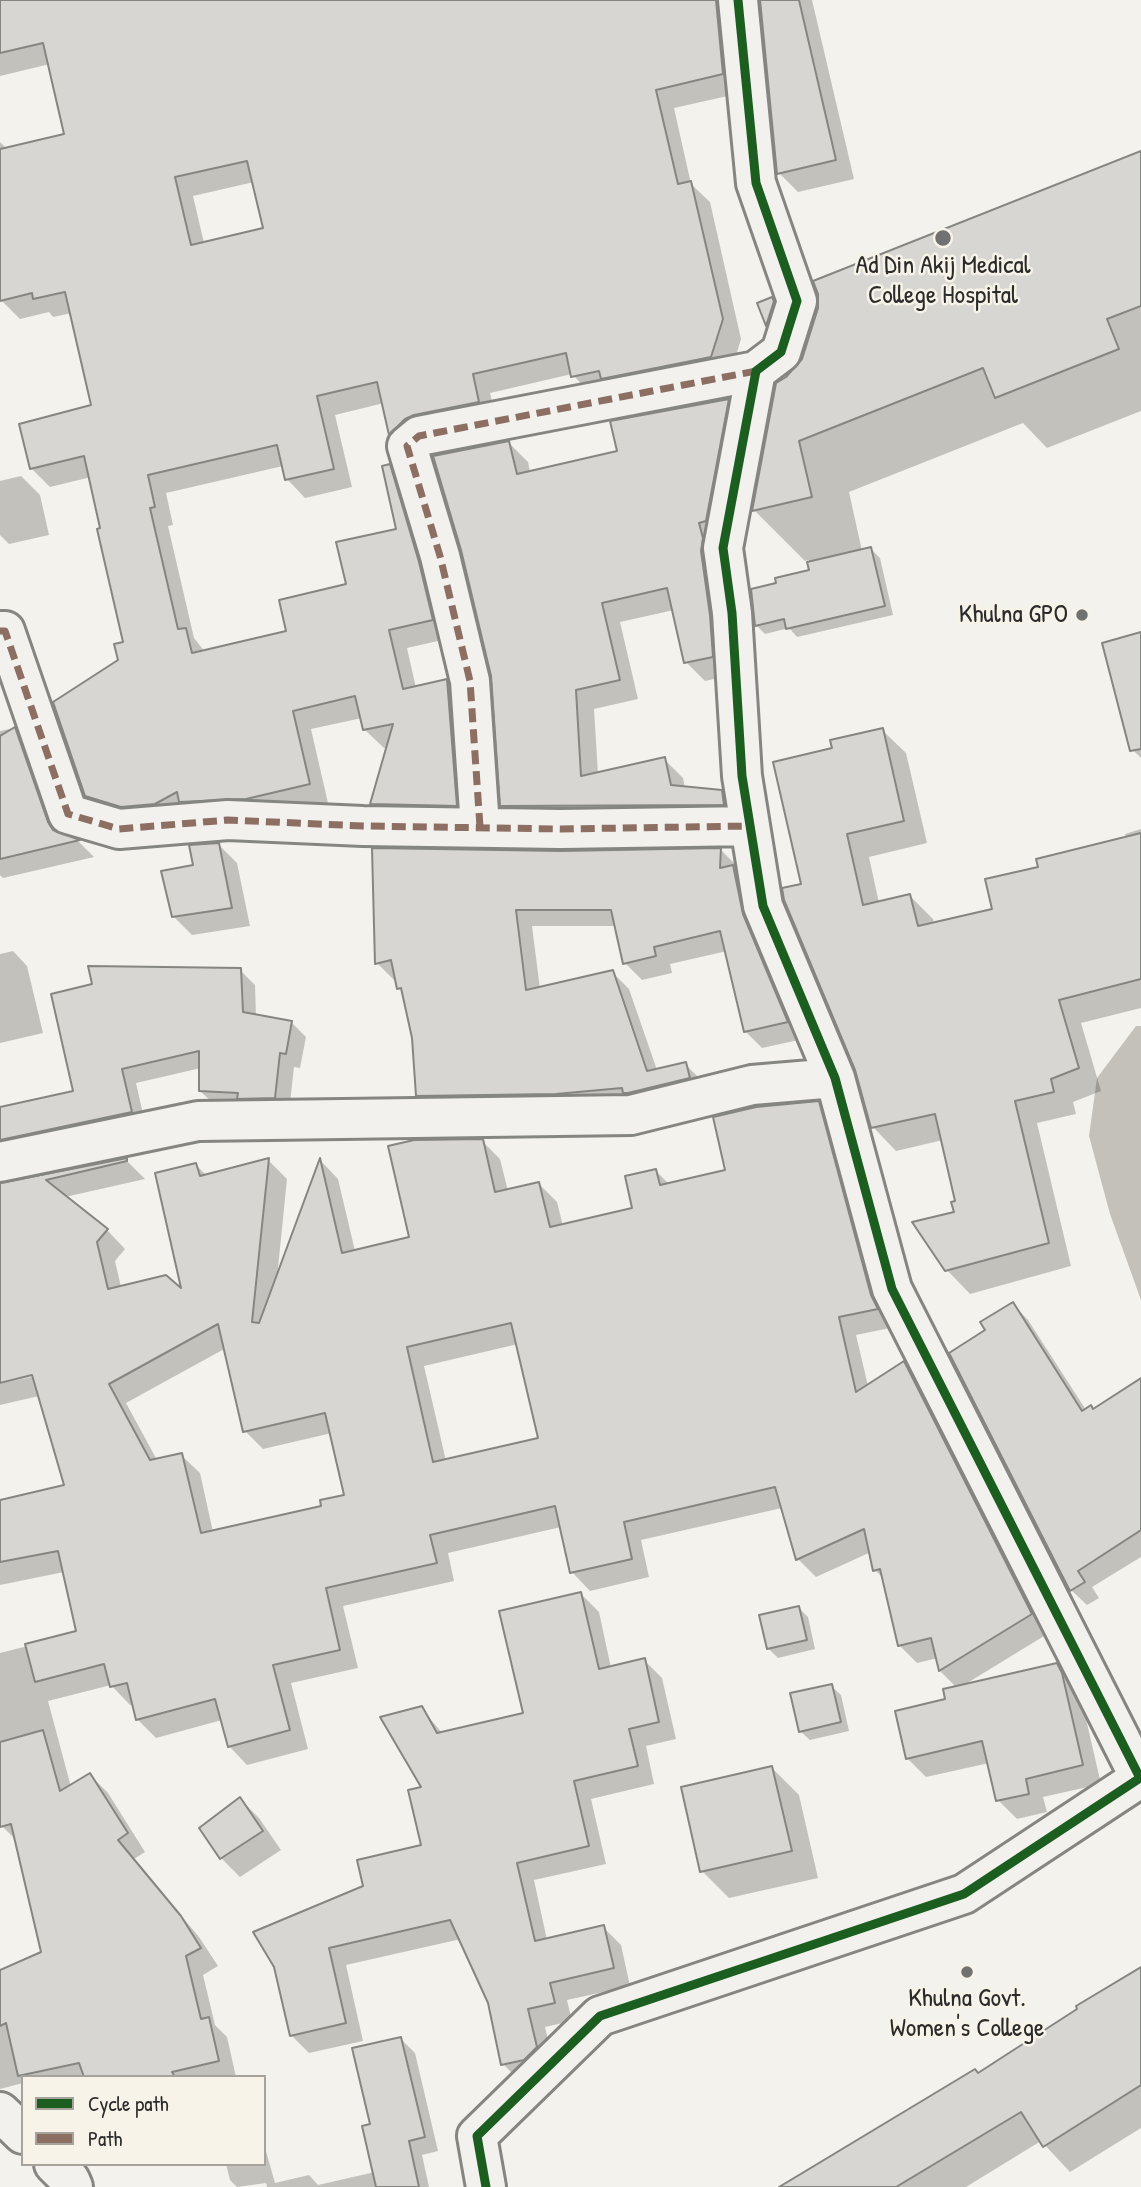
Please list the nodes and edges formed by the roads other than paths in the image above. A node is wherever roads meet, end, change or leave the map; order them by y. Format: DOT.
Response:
graph roads {
  1 [pos="738,0"];
  2 [pos="757,371"];
  3 [pos="0,631"];
  4 [pos="480,827"];
  5 [pos="750,827"];
  6 [pos="835,1078"];
  7 [pos="0,1163"];
  8 [pos="0,2112"];
  9 [pos="21,2132"];
  10 [pos="56,2166"];
  11 [pos="73,2187"];
  12 [pos="486,2187"];
  1 -- 2 [label="street"];
  2 -- 4 [label="street"];
  2 -- 5 [label="street"];
  3 -- 4 [label="street"];
  4 -- 5 [label="street"];
  5 -- 6 [label="street"];
  6 -- 7 [label="street"];
  6 -- 12 [label="street"];
  8 -- 9 [label="street"];
  10 -- 11 [label="street"];
}
